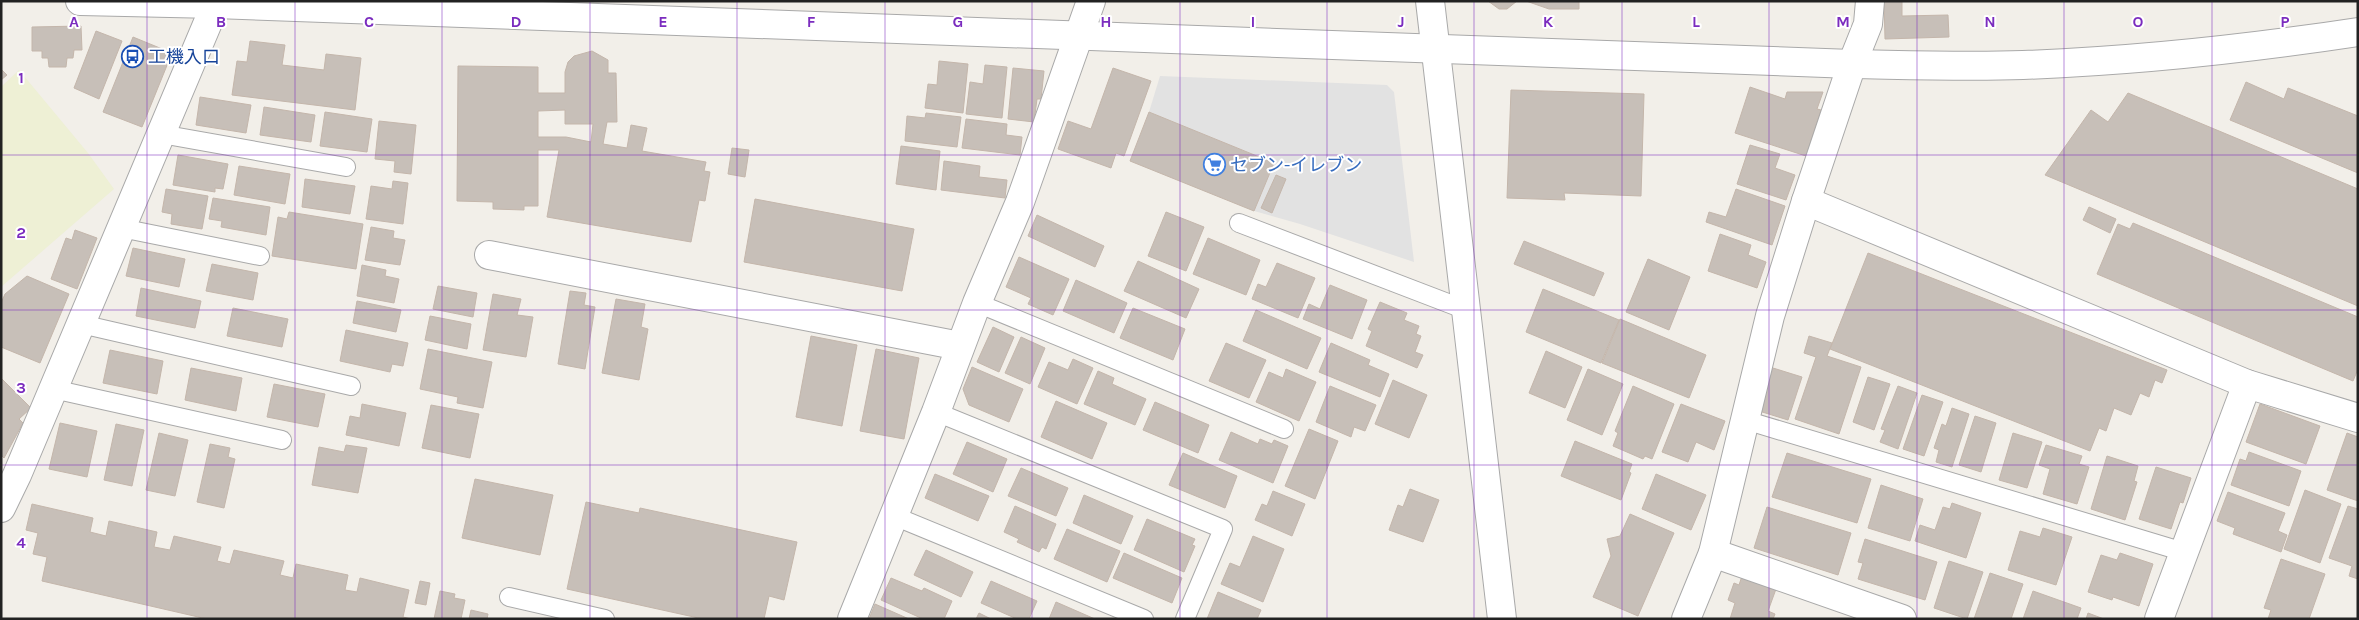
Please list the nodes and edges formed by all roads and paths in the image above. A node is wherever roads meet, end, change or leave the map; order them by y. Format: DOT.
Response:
graph roads {
  1 [pos="80,1"];
  2 [pos="1091,1"];
  3 [pos="1430,1"];
  4 [pos="1870,1"];
  5 [pos="216,3"];
  6 [pos="2358,32"];
  7 [pos="1080,36"];
  8 [pos="1436,49"];
  9 [pos="1852,64"];
  10 [pos="161,134"];
  11 [pos="346,167"];
  12 [pos="1806,201"];
  13 [pos="1239,223"];
  14 [pos="121,228"];
  15 [pos="489,255"];
  16 [pos="260,256"];
  17 [pos="977,303"];
  18 [pos="1466,310"];
  19 [pos="81,324"];
  20 [pos="960,346"];
  21 [pos="2247,384"];
  22 [pos="351,386"];
  23 [pos="53,389"];
  24 [pos="936,412"];
  25 [pos="2358,418"];
  26 [pos="1745,420"];
  27 [pos="1284,429"];
  28 [pos="282,440"];
  29 [pos="1,508"];
  30 [pos="894,516"];
  31 [pos="2184,552"];
  32 [pos="1712,553"];
  33 [pos="509,597"];
  34 [pos="605,619"];
  35 [pos="852,619"];
  36 [pos="1144,619"];
  37 [pos="1185,619"];
  38 [pos="1502,619"];
  39 [pos="1686,619"];
  40 [pos="1902,619"];
  41 [pos="2159,619"];
  1 -- 5 [label="street"];
  2 -- 7 [label="street"];
  3 -- 8 [label="street"];
  4 -- 9 [label="street"];
  5 -- 7 [label="street"];
  5 -- 10 [label="street"];
  6 -- 9 [label="street"];
  7 -- 8 [label="street"];
  7 -- 17 [label="street"];
  8 -- 9 [label="street"];
  8 -- 18 [label="street"];
  9 -- 12 [label="street"];
  10 -- 11 [label="lane"];
  10 -- 14 [label="street"];
  12 -- 21 [label="street"];
  12 -- 26 [label="street"];
  13 -- 18 [label="lane"];
  14 -- 16 [label="lane"];
  14 -- 19 [label="street"];
  15 -- 20 [label="street"];
  17 -- 20 [label="street"];
  17 -- 27 [label="lane"];
  18 -- 38 [label="street"];
  19 -- 22 [label="lane"];
  19 -- 23 [label="street"];
  20 -- 24 [label="street"];
  21 -- 25 [label="street"];
  21 -- 31 [label="street"];
  23 -- 28 [label="lane"];
  23 -- 29 [label="street"];
  24 -- 30 [label="street"];
  24 -- 37 [label="lane"];
  26 -- 31 [label="lane"];
  26 -- 32 [label="street"];
  30 -- 35 [label="street"];
  30 -- 36 [label="lane"];
  31 -- 41 [label="street"];
  32 -- 39 [label="street"];
  32 -- 40 [label="street"];
  33 -- 34 [label="lane"];
}
